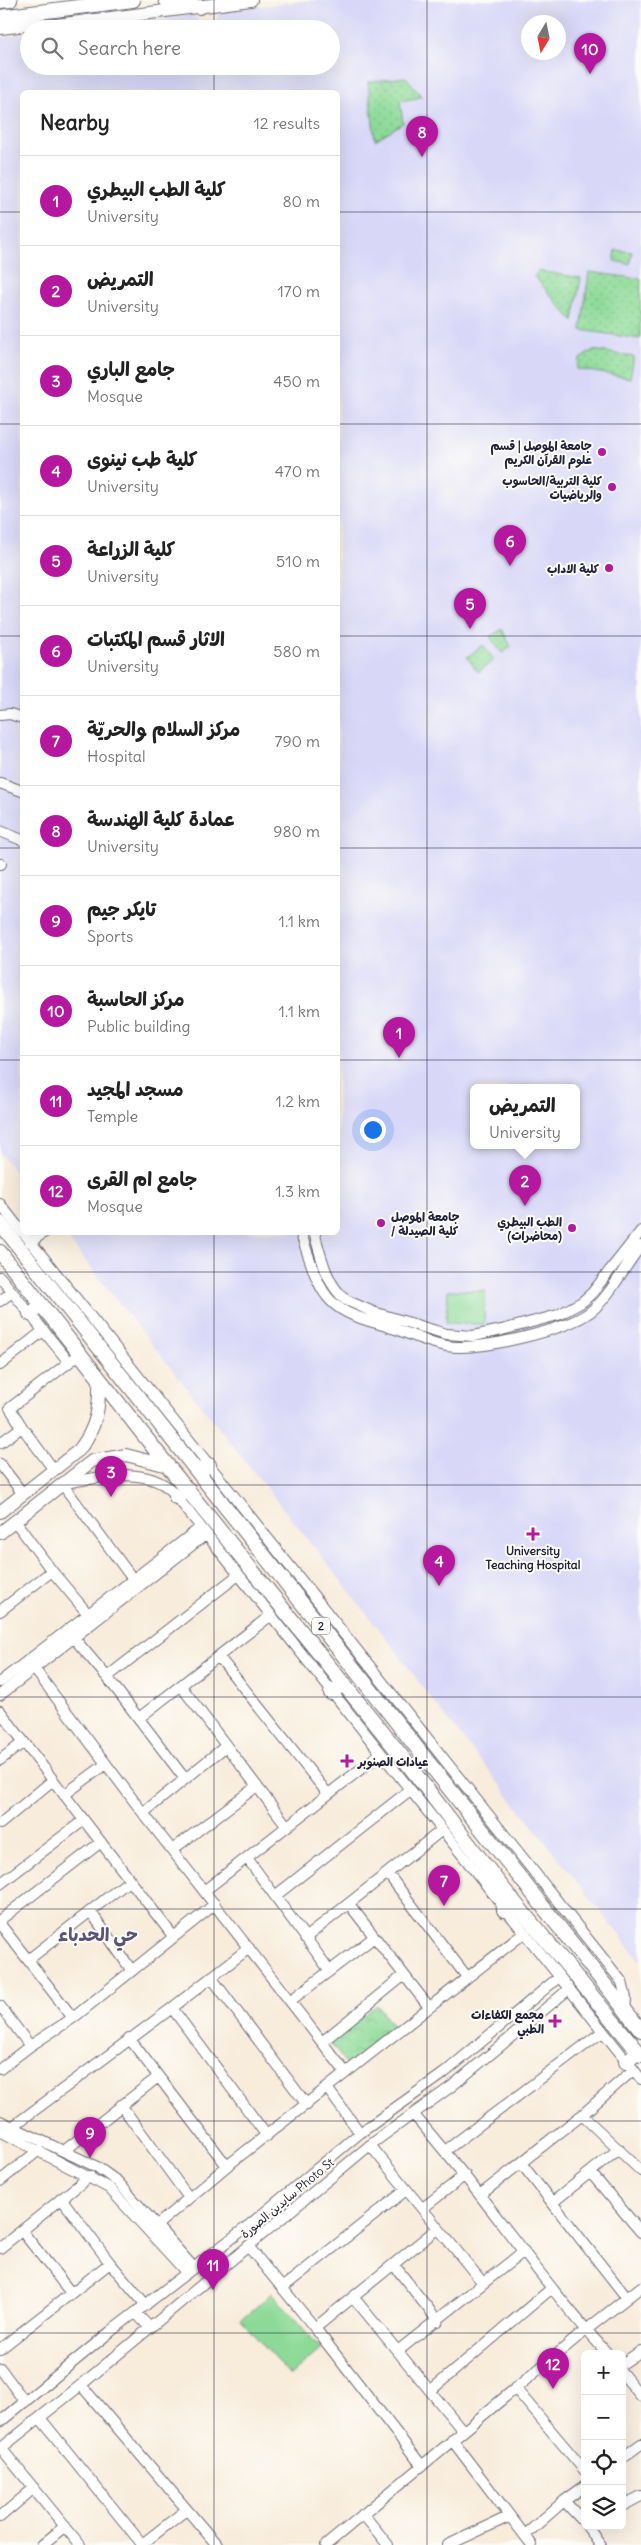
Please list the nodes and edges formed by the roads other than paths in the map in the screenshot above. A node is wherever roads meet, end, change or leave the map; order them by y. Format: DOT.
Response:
graph roads {
  1 [pos="8,0"];
  2 [pos="133,0"];
  3 [pos="166,0"];
  4 [pos="250,0"];
  5 [pos="0,1"];
  6 [pos="198,7"];
  7 [pos="0,19"];
  8 [pos="89,20"];
  9 [pos="20,23"];
  10 [pos="20,26"];
  11 [pos="0,29"];
  12 [pos="0,715"];
  13 [pos="20,717"];
  14 [pos="0,783"];
  15 [pos="20,790"];
  16 [pos="0,831"];
  17 [pos="20,839"];
  18 [pos="0,1204"];
  19 [pos="0,1223"];
  20 [pos="641,1231"];
  21 [pos="20,1234"];
  22 [pos="301,1235"];
  23 [pos="315,1235"];
  24 [pos="22,1237"];
  25 [pos="641,1246"];
  26 [pos="0,1252"];
  27 [pos="0,1277"];
  28 [pos="12,1292"];
  29 [pos="0,1302"];
  30 [pos="42,1304"];
  31 [pos="30,1314"];
  32 [pos="43,1331"];
  33 [pos="458,1336"];
  34 [pos="456,1347"];
  35 [pos="81,1353"];
  36 [pos="69,1362"];
  37 [pos="0,1365"];
  38 [pos="99,1378"];
  39 [pos="22,1427"];
  40 [pos="0,1443"];
  41 [pos="0,1464"];
  42 [pos="168,1466"];
  43 [pos="204,1468"];
  44 [pos="54,1470"];
  45 [pos="64,1484"];
  46 [pos="182,1493"];
  47 [pos="23,1494"];
  48 [pos="0,1512"];
  49 [pos="15,1521"];
  50 [pos="203,1532"];
  51 [pos="0,1533"];
  52 [pos="52,1571"];
  53 [pos="237,1576"];
  54 [pos="132,1578"];
  55 [pos="0,1611"];
  56 [pos="88,1614"];
  57 [pos="270,1616"];
  58 [pos="73,1636"];
  59 [pos="220,1657"];
  60 [pos="33,1667"];
  61 [pos="108,1677"];
  62 [pos="344,1683"];
  63 [pos="2,1686"];
  64 [pos="182,1686"];
  65 [pos="331,1693"];
  66 [pos="0,1711"];
  67 [pos="139,1718"];
  68 [pos="24,1742"];
  69 [pos="414,1744"];
  70 [pos="226,1746"];
  71 [pos="380,1754"];
  72 [pos="400,1754"];
  73 [pos="0,1760"];
  74 [pos="106,1764"];
  75 [pos="185,1779"];
  76 [pos="53,1780"];
  77 [pos="257,1786"];
  78 [pos="410,1790"];
  79 [pos="328,1794"];
  80 [pos="64,1795"];
  81 [pos="143,1813"];
  82 [pos="84,1820"];
  83 [pos="0,1824"];
  84 [pos="287,1826"];
  85 [pos="442,1830"];
  86 [pos="101,1842"];
  87 [pos="172,1850"];
  88 [pos="247,1858"];
  89 [pos="388,1874"];
  90 [pos="130,1880"];
  91 [pos="0,1884"];
  92 [pos="502,1887"];
  93 [pos="204,1891"];
  94 [pos="275,1896"];
  95 [pos="215,1904"];
  96 [pos="349,1904"];
  97 [pos="504,1910"];
  98 [pos="90,1912"];
  99 [pos="0,1920"];
  100 [pos="0,1924"];
  101 [pos="523,1934"];
  102 [pos="173,1936"];
  103 [pos="305,1938"];
  104 [pos="373,1938"];
  105 [pos="249,1948"];
  106 [pos="28,1960"];
  107 [pos="132,1971"];
  108 [pos="330,1971"];
  109 [pos="211,1976"];
  110 [pos="404,1976"];
  111 [pos="467,1976"];
  112 [pos="560,1977"];
  113 [pos="569,1989"];
  114 [pos="290,2001"];
  115 [pos="0,2006"];
  116 [pos="429,2007"];
  117 [pos="172,2008"];
  118 [pos="625,2012"];
  119 [pos="73,2018"];
  120 [pos="641,2030"];
  121 [pos="602,2032"];
  122 [pos="129,2038"];
  123 [pos="322,2042"];
  124 [pos="30,2046"];
  125 [pos="640,2054"];
  126 [pos="629,2067"];
  127 [pos="0,2069"];
  128 [pos="346,2073"];
  129 [pos="158,2076"];
  130 [pos="641,2079"];
  131 [pos="327,2088"];
  132 [pos="307,2105"];
  133 [pos="121,2106"];
  134 [pos="413,2114"];
  135 [pos="582,2115"];
  136 [pos="0,2121"];
  137 [pos="12,2127"];
  138 [pos="0,2131"];
  139 [pos="360,2133"];
  140 [pos="267,2136"];
  141 [pos="370,2145"];
  142 [pos="619,2149"];
  143 [pos="39,2150"];
  144 [pos="64,2151"];
  145 [pos="445,2151"];
  146 [pos="521,2163"];
  147 [pos="227,2166"];
  148 [pos="641,2170"];
  149 [pos="590,2172"];
  150 [pos="465,2175"];
  151 [pos="90,2176"];
  152 [pos="0,2181"];
  153 [pos="406,2190"];
  154 [pos="480,2195"];
  155 [pos="61,2198"];
  156 [pos="189,2198"];
  157 [pos="553,2202"];
  158 [pos="423,2208"];
  159 [pos="157,2225"];
  160 [pos="248,2226"];
  161 [pos="640,2227"];
  162 [pos="438,2228"];
  163 [pos="22,2231"];
  164 [pos="258,2238"];
  165 [pos="248,2246"];
  166 [pos="0,2248"];
  167 [pos="524,2251"];
  168 [pos="110,2264"];
  169 [pos="394,2265"];
  170 [pos="191,2271"];
  171 [pos="483,2282"];
  172 [pos="641,2287"];
  173 [pos="282,2288"];
  174 [pos="552,2288"];
  175 [pos="71,2293"];
  176 [pos="354,2298"];
  177 [pos="627,2298"];
  178 [pos="146,2306"];
  179 [pos="136,2313"];
  180 [pos="438,2321"];
  181 [pos="150,2328"];
  182 [pos="315,2328"];
  183 [pos="586,2330"];
  184 [pos="0,2349"];
  185 [pos="399,2350"];
  186 [pos="604,2350"];
  187 [pos="641,2350"];
  188 [pos="626,2361"];
  189 [pos="0,2368"];
  190 [pos="626,2378"];
  191 [pos="81,2385"];
  192 [pos="515,2388"];
  193 [pos="430,2391"];
  194 [pos="641,2396"];
  195 [pos="25,2402"];
  196 [pos="40,2418"];
  197 [pos="0,2422"];
  198 [pos="463,2431"];
  199 [pos="452,2440"];
  200 [pos="641,2444"];
  201 [pos="1,2449"];
  202 [pos="626,2455"];
  203 [pos="422,2466"];
  204 [pos="581,2466"];
  205 [pos="34,2488"];
  206 [pos="581,2489"];
  207 [pos="641,2496"];
  208 [pos="564,2501"];
  209 [pos="626,2504"];
  210 [pos="186,2510"];
  211 [pos="363,2514"];
  212 [pos="510,2516"];
  213 [pos="0,2517"];
  214 [pos="581,2520"];
  215 [pos="65,2526"];
  216 [pos="590,2530"];
  217 [pos="525,2536"];
  218 [pos="42,2545"];
  219 [pos="80,2545"];
  220 [pos="142,2545"];
  221 [pos="217,2545"];
  222 [pos="327,2545"];
  223 [pos="388,2545"];
  224 [pos="448,2545"];
  225 [pos="532,2545"];
  226 [pos="600,2545"];
  1 -- 5 [label="highway"];
  2 -- 7 [label="highway"];
  3 -- 6 [label="highway"];
  4 -- 6 [label="main road"];
  6 -- 8 [label="main road"];
  7 -- 9 [label="main road"];
  10 -- 11 [label="street"];
  12 -- 13 [label="street"];
  14 -- 15 [label="street"];
  16 -- 17 [label="street"];
  18 -- 21 [label="street"];
  19 -- 24 [label="highway, 2"];
  20 -- 33 [label="street"];
  22 -- 34 [label="street"];
  23 -- 33 [label="street"];
  24 -- 43 [label="highway, 2"];
  25 -- 34 [label="street"];
  26 -- 30 [label="highway, 2"];
  27 -- 28 [label="street"];
  28 -- 29 [label="street"];
  28 -- 31 [label="street"];
  30 -- 31 [label="highway"];
  30 -- 35 [label="highway, 2"];
  31 -- 32 [label="street"];
  32 -- 36 [label="street"];
  32 -- 37 [label="street"];
  33 -- 34 [label="street"];
  35 -- 36 [label="street"];
  35 -- 38 [label="highway, 2"];
  36 -- 39 [label="street"];
  38 -- 42 [label="highway, 2"];
  38 -- 44 [label="main road"];
  39 -- 40 [label="street"];
  39 -- 44 [label="street"];
  41 -- 47 [label="street"];
  42 -- 45 [label="main road"];
  42 -- 46 [label="highway, 2"];
  43 -- 69 [label="highway, 2"];
  43 -- 118 [label="street"];
  44 -- 47 [label="main road"];
  45 -- 46 [label="street"];
  45 -- 49 [label="main road"];
  45 -- 54 [label="street"];
  46 -- 50 [label="street"];
  46 -- 62 [label="highway, 2"];
  47 -- 48 [label="main road"];
  49 -- 51 [label="main road"];
  49 -- 52 [label="street"];
  50 -- 53 [label="street"];
  50 -- 54 [label="street"];
  50 -- 58 [label="street"];
  52 -- 55 [label="street"];
  52 -- 56 [label="street"];
  53 -- 57 [label="street"];
  53 -- 61 [label="street"];
  54 -- 56 [label="street"];
  56 -- 63 [label="street"];
  57 -- 59 [label="street"];
  57 -- 65 [label="street"];
  58 -- 60 [label="street"];
  58 -- 61 [label="street"];
  59 -- 64 [label="street"];
  59 -- 79 [label="street"];
  60 -- 63 [label="street"];
  60 -- 74 [label="street"];
  61 -- 67 [label="street"];
  62 -- 65 [label="highway"];
  62 -- 72 [label="highway, 2"];
  64 -- 67 [label="street"];
  64 -- 70 [label="street"];
  65 -- 71 [label="street"];
  66 -- 68 [label="street"];
  67 -- 75 [label="street"];
  68 -- 73 [label="street"];
  68 -- 76 [label="street"];
  69 -- 72 [label="highway"];
  69 -- 118 [label="highway, 2"];
  70 -- 75 [label="street"];
  70 -- 77 [label="street"];
  71 -- 78 [label="street"];
  71 -- 79 [label="street"];
  72 -- 92 [label="highway, 2"];
  74 -- 80 [label="street"];
  74 -- 81 [label="street"];
  75 -- 81 [label="street"];
  76 -- 80 [label="street"];
  76 -- 83 [label="street"];
  77 -- 84 [label="street"];
  77 -- 87 [label="street"];
  78 -- 85 [label="street"];
  78 -- 94 [label="street"];
  79 -- 84 [label="street"];
  80 -- 82 [label="street"];
  81 -- 87 [label="street"];
  82 -- 86 [label="street"];
  82 -- 91 [label="street"];
  84 -- 88 [label="street"];
  85 -- 89 [label="street"];
  85 -- 97 [label="street"];
  86 -- 90 [label="street"];
  86 -- 99 [label="street"];
  87 -- 93 [label="street"];
  88 -- 93 [label="street"];
  88 -- 94 [label="street"];
  89 -- 96 [label="street"];
  89 -- 111 [label="street"];
  90 -- 98 [label="street"];
  90 -- 102 [label="street"];
  92 -- 97 [label="highway"];
  92 -- 125 [label="highway, 2"];
  93 -- 95 [label="street"];
  94 -- 103 [label="street"];
  95 -- 102 [label="street"];
  95 -- 105 [label="street"];
  96 -- 103 [label="street"];
  96 -- 104 [label="street"];
  97 -- 101 [label="street"];
  98 -- 106 [label="street"];
  98 -- 107 [label="street"];
  100 -- 106 [label="street"];
  101 -- 111 [label="street"];
  101 -- 112 [label="street"];
  102 -- 107 [label="street"];
  103 -- 108 [label="street"];
  104 -- 108 [label="street"];
  104 -- 110 [label="street"];
  105 -- 109 [label="street"];
  105 -- 114 [label="street"];
  106 -- 119 [label="street"];
  107 -- 119 [label="street"];
  108 -- 114 [label="street"];
  109 -- 117 [label="street"];
  109 -- 132 [label="street"];
  110 -- 116 [label="street"];
  110 -- 123 [label="street"];
  111 -- 116 [label="street"];
  112 -- 113 [label="street"];
  112 -- 139 [label="street, سايدين الصورة Photo St"];
  113 -- 121 [label="street"];
  113 -- 134 [label="street, سايدين الصورة Photo St"];
  114 -- 123 [label="street"];
  115 -- 124 [label="street"];
  116 -- 128 [label="street"];
  117 -- 122 [label="street"];
  117 -- 140 [label="street"];
  118 -- 120 [label="highway, 2"];
  119 -- 124 [label="street"];
  121 -- 126 [label="street"];
  121 -- 145 [label="street"];
  122 -- 129 [label="street"];
  122 -- 137 [label="street"];
  123 -- 128 [label="street"];
  124 -- 127 [label="street"];
  125 -- 126 [label="highway"];
  126 -- 130 [label="street"];
  126 -- 135 [label="street"];
  128 -- 131 [label="street"];
  129 -- 133 [label="street"];
  129 -- 147 [label="street"];
  131 -- 132 [label="street"];
  131 -- 139 [label="street"];
  132 -- 140 [label="street"];
  133 -- 144 [label="street"];
  133 -- 156 [label="street"];
  134 -- 141 [label="street, سايدين الصورة Photo St"];
  134 -- 145 [label="street"];
  135 -- 142 [label="street"];
  135 -- 146 [label="street"];
  136 -- 137 [label="street"];
  137 -- 144 [label="street"];
  138 -- 143 [label="street"];
  139 -- 160 [label="street, سايدين الصورة Photo St"];
  140 -- 147 [label="street"];
  141 -- 153 [label="street"];
  141 -- 164 [label="street, سايدين الصورة Photo St"];
  142 -- 148 [label="street"];
  142 -- 149 [label="street"];
  143 -- 151 [label="street"];
  143 -- 152 [label="street"];
  144 -- 159 [label="street"];
  145 -- 150 [label="street"];
  146 -- 154 [label="street"];
  146 -- 157 [label="street"];
  147 -- 156 [label="street"];
  149 -- 157 [label="street"];
  149 -- 161 [label="street"];
  150 -- 154 [label="street"];
  150 -- 158 [label="street"];
  151 -- 155 [label="street"];
  151 -- 170 [label="street"];
  153 -- 158 [label="street"];
  153 -- 173 [label="street"];
  154 -- 167 [label="street"];
  155 -- 163 [label="street"];
  155 -- 168 [label="street"];
  156 -- 159 [label="street"];
  157 -- 177 [label="street"];
  158 -- 162 [label="street"];
  159 -- 170 [label="street"];
  160 -- 164 [label="street"];
  160 -- 170 [label="street, سايدين الصورة Photo St"];
  162 -- 169 [label="street"];
  162 -- 171 [label="street"];
  163 -- 166 [label="street"];
  163 -- 175 [label="street"];
  164 -- 165 [label="street, سايدين الصورة Photo St"];
  165 -- 173 [label="street"];
  165 -- 181 [label="street, سايدين الصورة Photo St"];
  167 -- 171 [label="street"];
  167 -- 174 [label="street"];
  168 -- 175 [label="street"];
  168 -- 178 [label="street"];
  169 -- 176 [label="street"];
  169 -- 180 [label="street"];
  170 -- 178 [label="street, سايدين الصورة Photo St"];
  171 -- 180 [label="street"];
  172 -- 177 [label="street"];
  173 -- 182 [label="street"];
  174 -- 183 [label="street"];
  174 -- 193 [label="street"];
  175 -- 184 [label="street"];
  176 -- 182 [label="street"];
  176 -- 185 [label="street"];
  177 -- 183 [label="street"];
  178 -- 179 [label="street, سايدين الصورة Photo St"];
  179 -- 181 [label="street"];
  179 -- 195 [label="street, سايدين الصورة Photo St"];
  180 -- 185 [label="street"];
  181 -- 191 [label="street, سايدين الصورة Photo St"];
  182 -- 203 [label="street"];
  183 -- 186 [label="street"];
  183 -- 192 [label="street"];
  185 -- 193 [label="street"];
  187 -- 188 [label="street"];
  189 -- 195 [label="street"];
  190 -- 194 [label="street"];
  191 -- 196 [label="street, سايدين الصورة Photo St"];
  191 -- 210 [label="street"];
  192 -- 198 [label="street"];
  192 -- 204 [label="street"];
  193 -- 198 [label="street"];
  195 -- 197 [label="street, سايدين الصورة Photo St"];
  196 -- 201 [label="street, سايدين الصورة Photo St"];
  196 -- 220 [label="street"];
  198 -- 199 [label="street"];
  199 -- 203 [label="street"];
  199 -- 212 [label="street"];
  200 -- 202 [label="street"];
  201 -- 205 [label="street"];
  203 -- 211 [label="street"];
  205 -- 213 [label="street"];
  205 -- 215 [label="street"];
  206 -- 208 [label="street"];
  207 -- 209 [label="street"];
  208 -- 214 [label="street"];
  208 -- 217 [label="street"];
  210 -- 220 [label="street"];
  210 -- 221 [label="street"];
  211 -- 222 [label="street"];
  211 -- 223 [label="street"];
  212 -- 217 [label="street"];
  212 -- 224 [label="street"];
  215 -- 218 [label="street"];
  215 -- 219 [label="street"];
  216 -- 226 [label="street"];
  217 -- 225 [label="street"];
}
